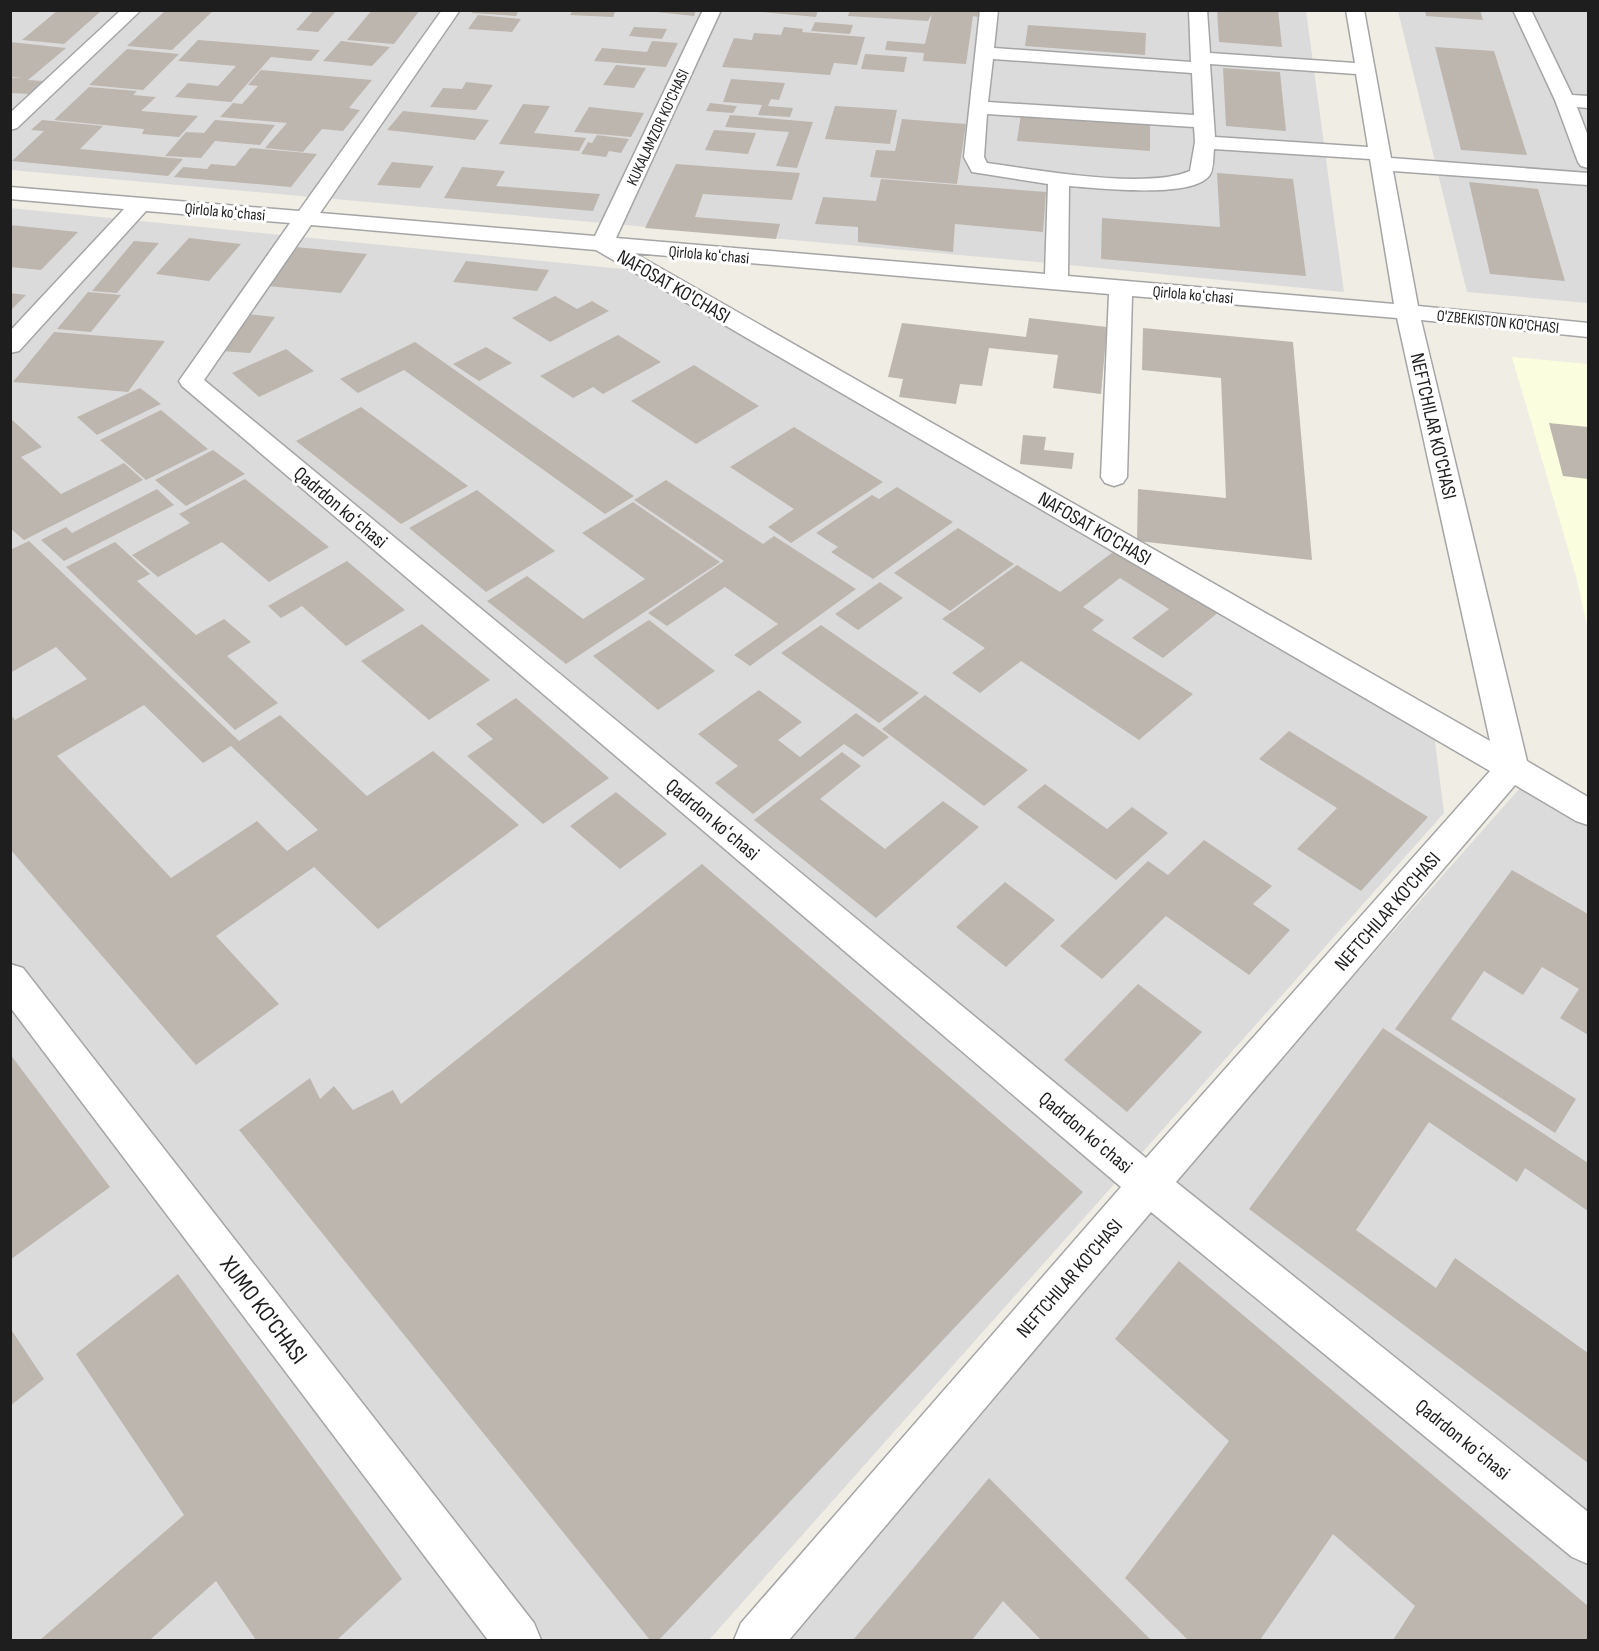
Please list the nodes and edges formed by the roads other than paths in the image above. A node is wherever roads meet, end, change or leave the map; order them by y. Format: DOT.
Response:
graph roads {
  1 [pos="132,10"];
  2 [pos="451,10"];
  3 [pos="712,10"];
  4 [pos="989,10"];
  5 [pos="1198,10"];
  6 [pos="1355,10"];
  7 [pos="1522,10"];
  8 [pos="984,53"];
  9 [pos="1202,63"];
  10 [pos="1365,69"];
  11 [pos="1565,100"];
  12 [pos="1588,102"];
  13 [pos="978,107"];
  14 [pos="10,124"];
  15 [pos="1205,132"];
  16 [pos="1382,159"];
  17 [pos="1588,162"];
  18 [pos="1059,179"];
  19 [pos="1588,179"];
  20 [pos="10,193"];
  21 [pos="141,204"];
  22 [pos="305,218"];
  23 [pos="602,244"];
  24 [pos="1056,282"];
  25 [pos="1121,288"];
  26 [pos="1407,312"];
  27 [pos="1588,330"];
  28 [pos="10,346"];
  29 [pos="1114,477"];
  30 [pos="1512,767"];
  31 [pos="1588,812"];
  32 [pos="10,979"];
  33 [pos="1149,1185"];
  34 [pos="1588,1540"];
  35 [pos="517,1641"];
  36 [pos="758,1641"];
  1 -- 14 [label="street"];
  2 -- 22 [label="street, Qadrdon koʻchasi"];
  3 -- 23 [label="street, KUKALAMZOR KO'CHASI"];
  4 -- 8 [label="street"];
  5 -- 9 [label="street"];
  6 -- 10 [label="street, NEFTCHILAR KO'CHASI"];
  7 -- 11 [label="street"];
  8 -- 9 [label="street"];
  8 -- 13 [label="street"];
  9 -- 10 [label="street"];
  9 -- 15 [label="street"];
  10 -- 16 [label="street, NEFTCHILAR KO'CHASI"];
  11 -- 12 [label="street"];
  11 -- 17 [label="street"];
  13 -- 15 [label="street"];
  13 -- 18 [label="street"];
  15 -- 16 [label="street"];
  15 -- 18 [label="street"];
  16 -- 19 [label="street"];
  16 -- 26 [label="street, NEFTCHILAR KO'CHASI"];
  18 -- 24 [label="street"];
  20 -- 21 [label="street, Qirlola koʻchasi"];
  21 -- 22 [label="street, Qirlola koʻchasi"];
  21 -- 28 [label="street"];
  22 -- 23 [label="street, Qirlola koʻchasi"];
  22 -- 33 [label="street, Qadrdon koʻchasi"];
  23 -- 24 [label="street, Qirlola koʻchasi"];
  23 -- 30 [label="street, NAFOSAT KO'CHASI"];
  24 -- 25 [label="street, Qirlola koʻchasi"];
  25 -- 26 [label="street, Qirlola koʻchasi"];
  25 -- 29 [label="street"];
  26 -- 27 [label="street, O'ZBEKISTON KO'CHASI"];
  26 -- 30 [label="street, NEFTCHILAR KO'CHASI"];
  30 -- 31 [label="street, NAFOSAT KO'CHASI"];
  30 -- 33 [label="street, NEFTCHILAR KO'CHASI"];
  32 -- 35 [label="street, XUMO KO'CHASI"];
  33 -- 34 [label="street, Qadrdon koʻchasi"];
  33 -- 36 [label="street, NEFTCHILAR KO'CHASI"];
}
